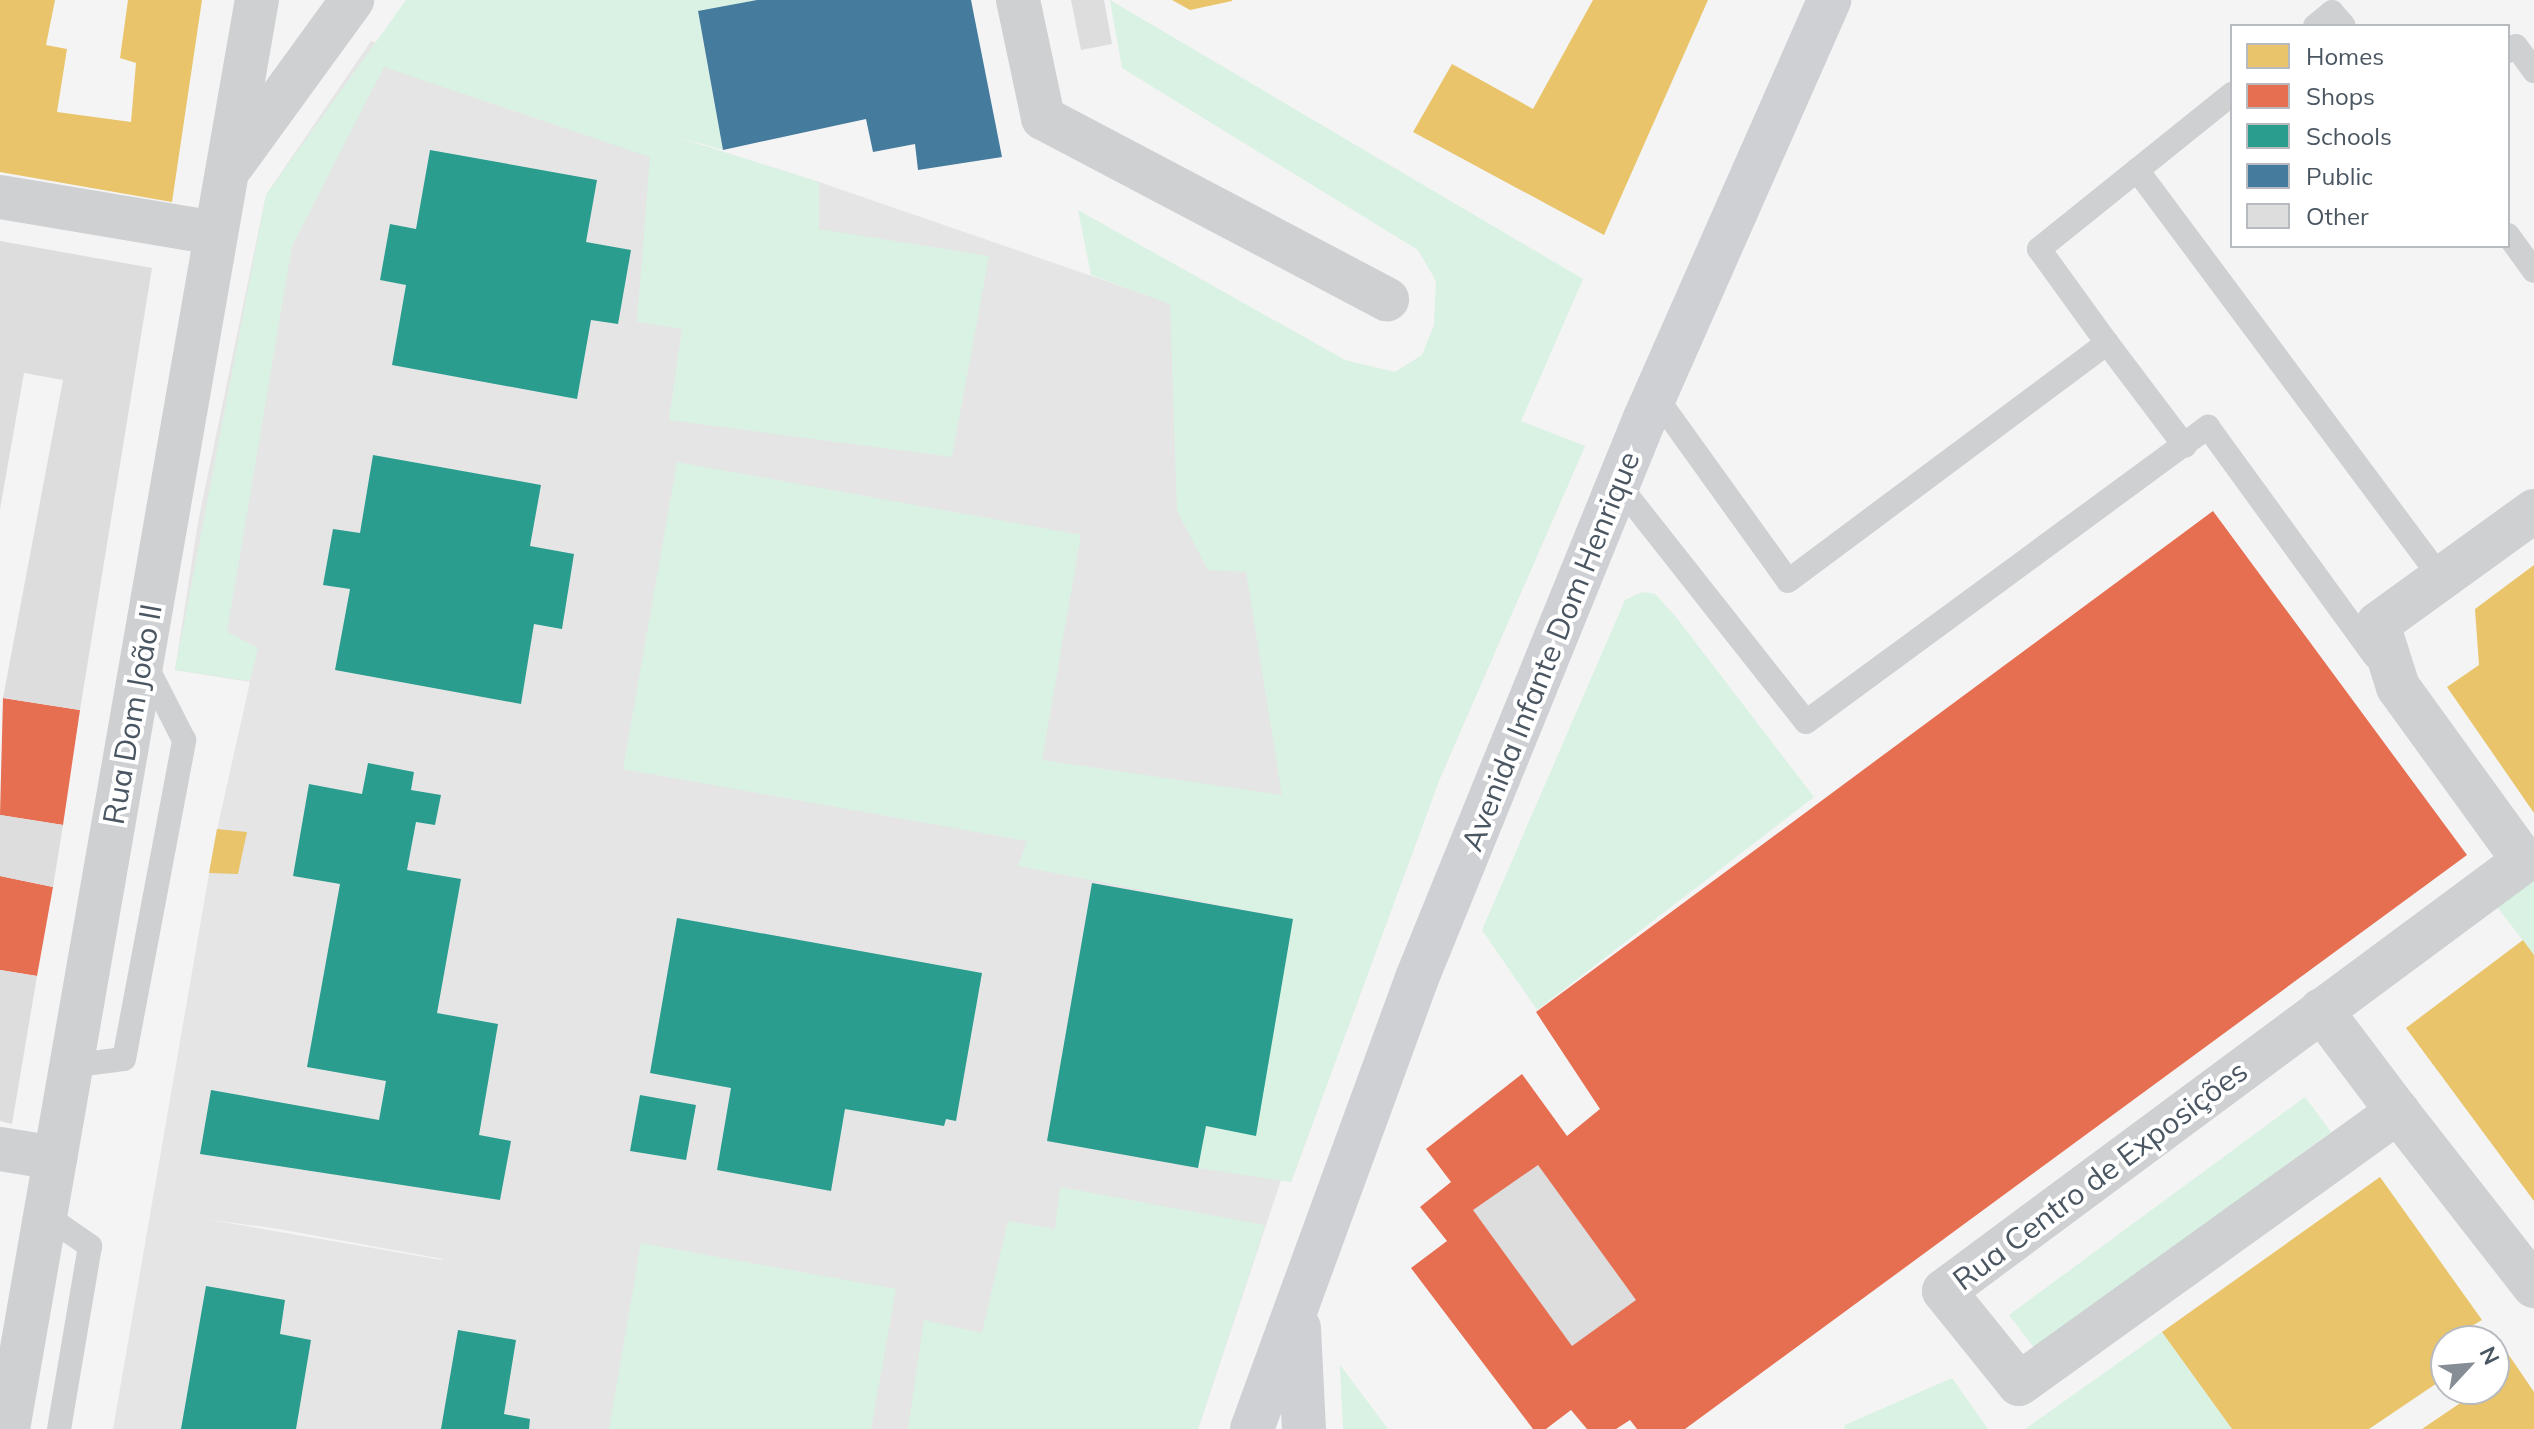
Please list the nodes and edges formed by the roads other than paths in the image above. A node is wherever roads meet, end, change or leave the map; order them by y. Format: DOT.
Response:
graph roads {
  1 [pos="257,0"];
  2 [pos="352,0"];
  3 [pos="1018,0"];
  4 [pos="1829,0"];
  5 [pos="2317,24"];
  6 [pos="2342,24"];
  7 [pos="2510,50"];
  8 [pos="2534,71"];
  9 [pos="2230,96"];
  10 [pos="2137,170"];
  11 [pos="227,172"];
  12 [pos="0,197"];
  13 [pos="215,233"];
  14 [pos="2510,238"];
  15 [pos="2534,271"];
  16 [pos="1387,299"];
  17 [pos="2107,343"];
  18 [pos="1656,397"];
  19 [pos="2185,446"];
  20 [pos="1618,484"];
  21 [pos="2534,511"];
  22 [pos="2441,578"];
  23 [pos="2398,687"];
  24 [pos="2321,1010"];
  25 [pos="2398,1112"];
  26 [pos="0,1149"];
  27 [pos="55,1158"];
  28 [pos="45,1215"];
  29 [pos="2534,1286"];
  30 [pos="1298,1312"];
  31 [pos="8,1429"];
  32 [pos="59,1429"];
  33 [pos="1252,1429"];
  34 [pos="1304,1429"];
  1 -- 11 [label="street, Rua Dom João II"];
  2 -- 11 [label="street"];
  3 -- 16 [label="street"];
  4 -- 18 [label="main road, Avenida Infante Dom Henrique"];
  5 -- 6 [label="lane"];
  7 -- 8 [label="lane"];
  9 -- 10 [label="lane"];
  10 -- 17 [label="lane"];
  10 -- 22 [label="lane"];
  11 -- 13 [label="street, Rua Dom João II"];
  12 -- 13 [label="street"];
  13 -- 27 [label="street, Rua Dom João II"];
  14 -- 15 [label="lane"];
  17 -- 18 [label="lane"];
  17 -- 19 [label="lane"];
  18 -- 20 [label="main road, Avenida Infante Dom Henrique"];
  19 -- 20 [label="lane"];
  19 -- 23 [label="lane"];
  20 -- 30 [label="main road, Avenida Infante Dom Henrique"];
  21 -- 22 [label="street, Rua Centro de Exposições"];
  22 -- 23 [label="street, Rua Centro de Exposições"];
  23 -- 24 [label="street, Rua Centro de Exposições"];
  24 -- 25 [label="street"];
  24 -- 25 [label="street, Rua Centro de Exposições"];
  25 -- 29 [label="street"];
  26 -- 27 [label="street"];
  27 -- 28 [label="street, Rua Dom João II"];
  28 -- 31 [label="street, Rua Dom João II"];
  28 -- 32 [label="lane"];
  30 -- 33 [label="main road, Avenida Infante Dom Henrique"];
  30 -- 34 [label="main road, Avenida Infante Dom Henrique"];
}
